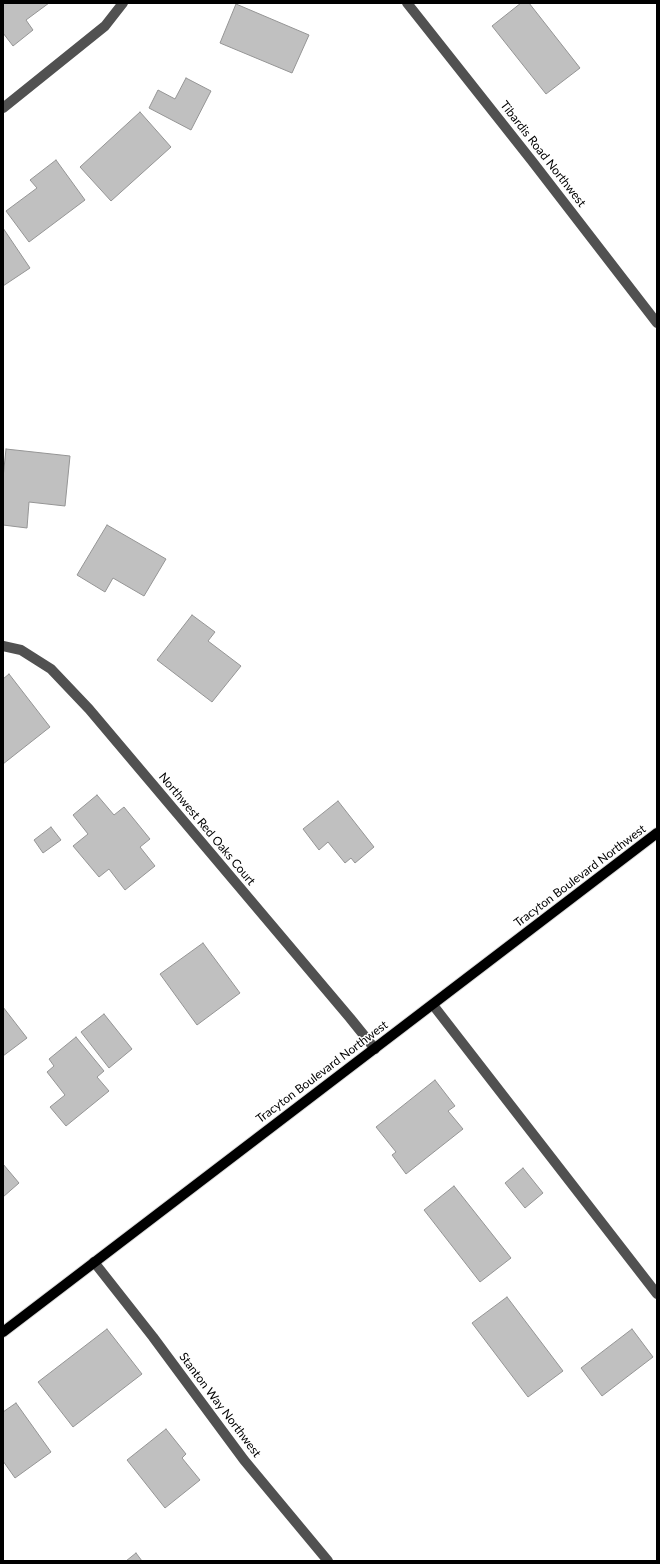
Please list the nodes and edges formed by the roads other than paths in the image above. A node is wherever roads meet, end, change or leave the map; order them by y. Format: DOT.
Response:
graph roads {
  1 [pos="123,3"];
  2 [pos="407,3"];
  3 [pos="3,108"];
  4 [pos="657,323"];
  5 [pos="3,646"];
  6 [pos="657,833"];
  7 [pos="433,1004"];
  8 [pos="375,1049"];
  9 [pos="94,1262"];
  10 [pos="657,1294"];
  11 [pos="3,1332"];
  12 [pos="328,1561"];
  1 -- 3 [label="street"];
  2 -- 4 [label="street, Tibardis Road Northwest"];
  5 -- 8 [label="street, Northwest Red Oaks Court"];
  6 -- 7 [label="main road, Tracyton Boulevard Northwest"];
  7 -- 8 [label="main road, Tracyton Boulevard Northwest"];
  7 -- 10 [label="street"];
  8 -- 9 [label="main road, Tracyton Boulevard Northwest"];
  9 -- 11 [label="main road, Tracyton Boulevard Northwest"];
  9 -- 12 [label="street, Stanton Way Northwest"];
}
